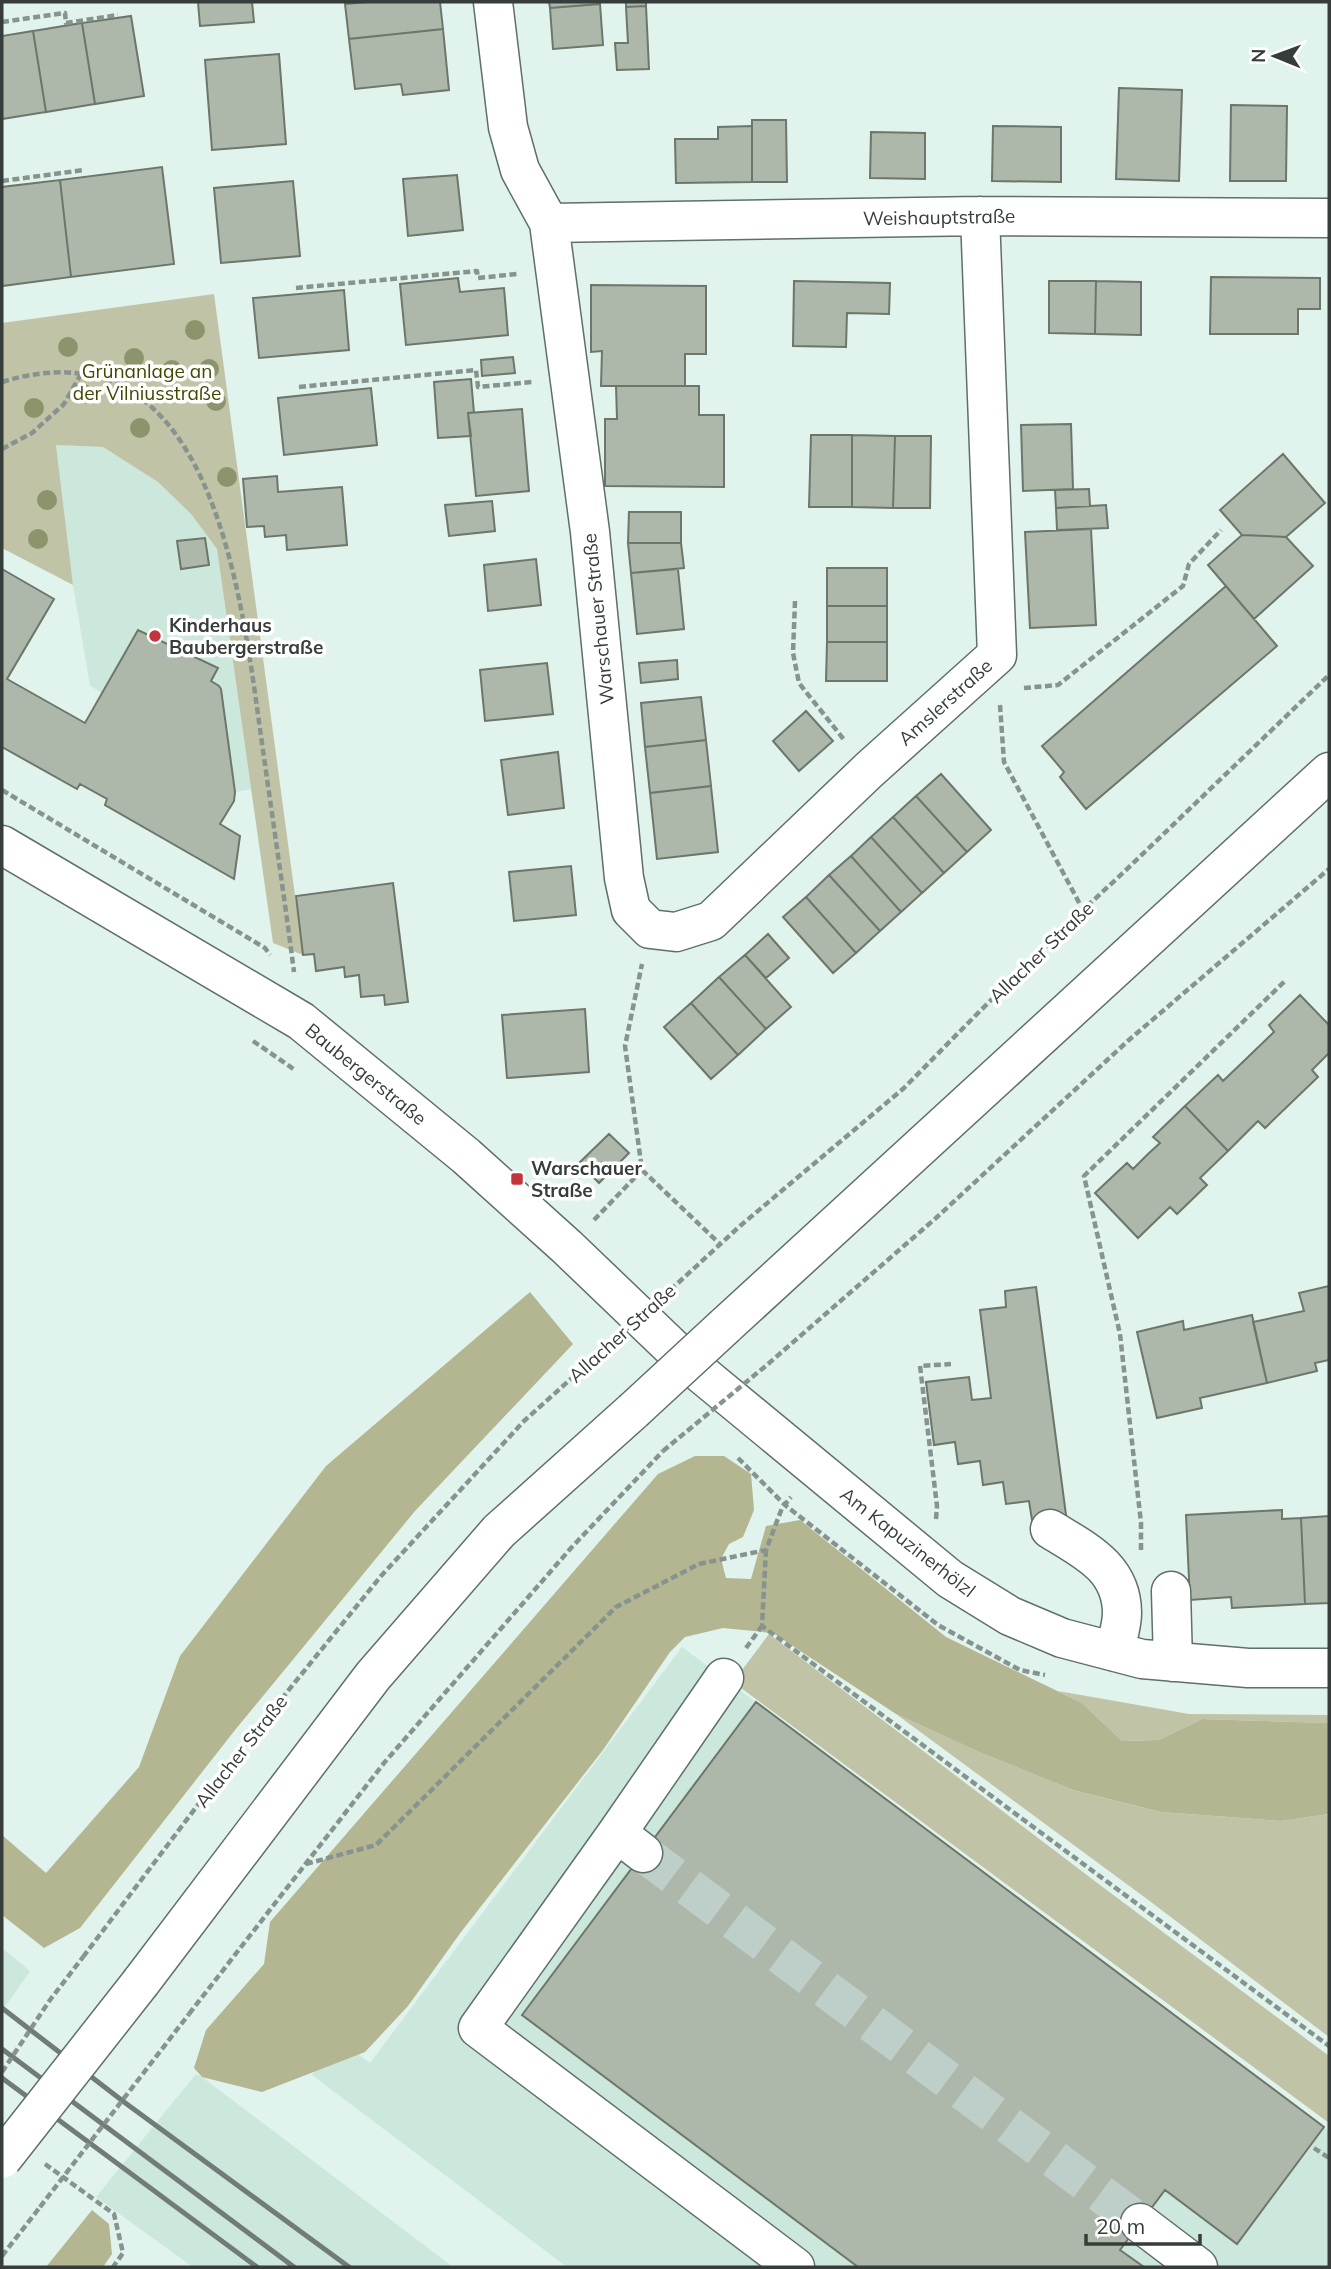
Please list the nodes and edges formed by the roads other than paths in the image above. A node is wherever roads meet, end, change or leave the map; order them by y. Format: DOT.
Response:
graph roads {
  1 [pos="493,2"];
  2 [pos="980,216"];
  3 [pos="1329,218"];
  4 [pos="549,223"];
  5 [pos="1329,772"];
  6 [pos="2,845"];
  7 [pos="650,929"];
  8 [pos="687,1362"];
  9 [pos="1050,1529"];
  10 [pos="1171,1591"];
  11 [pos="1115,1652"];
  12 [pos="1173,1662"];
  13 [pos="1329,1668"];
  14 [pos="724,1678"];
  15 [pos="19,2158"];
  16 [pos="1140,2223"];
  17 [pos="795,2267"];
  18 [pos="1198,2267"];
  1 -- 4 [label="street, Warschauer Straße"];
  2 -- 3 [label="street, Weishauptstraße"];
  2 -- 4 [label="street, Weishauptstraße"];
  2 -- 7 [label="street, Amslerstraße"];
  4 -- 7 [label="street, Warschauer Straße"];
  5 -- 15 [label="street, bridge"];
  6 -- 8 [label="street, Baubergerstraße"];
  8 -- 11 [label="street, Am Kapuzinerhölzl"];
  9 -- 11 [label="street"];
  10 -- 12 [label="street"];
  11 -- 12 [label="street, Am Kapuzinerhölzl"];
  12 -- 13 [label="street, Am Kapuzinerhölzl"];
  14 -- 17 [label="street"];
  16 -- 18 [label="street"];
}
